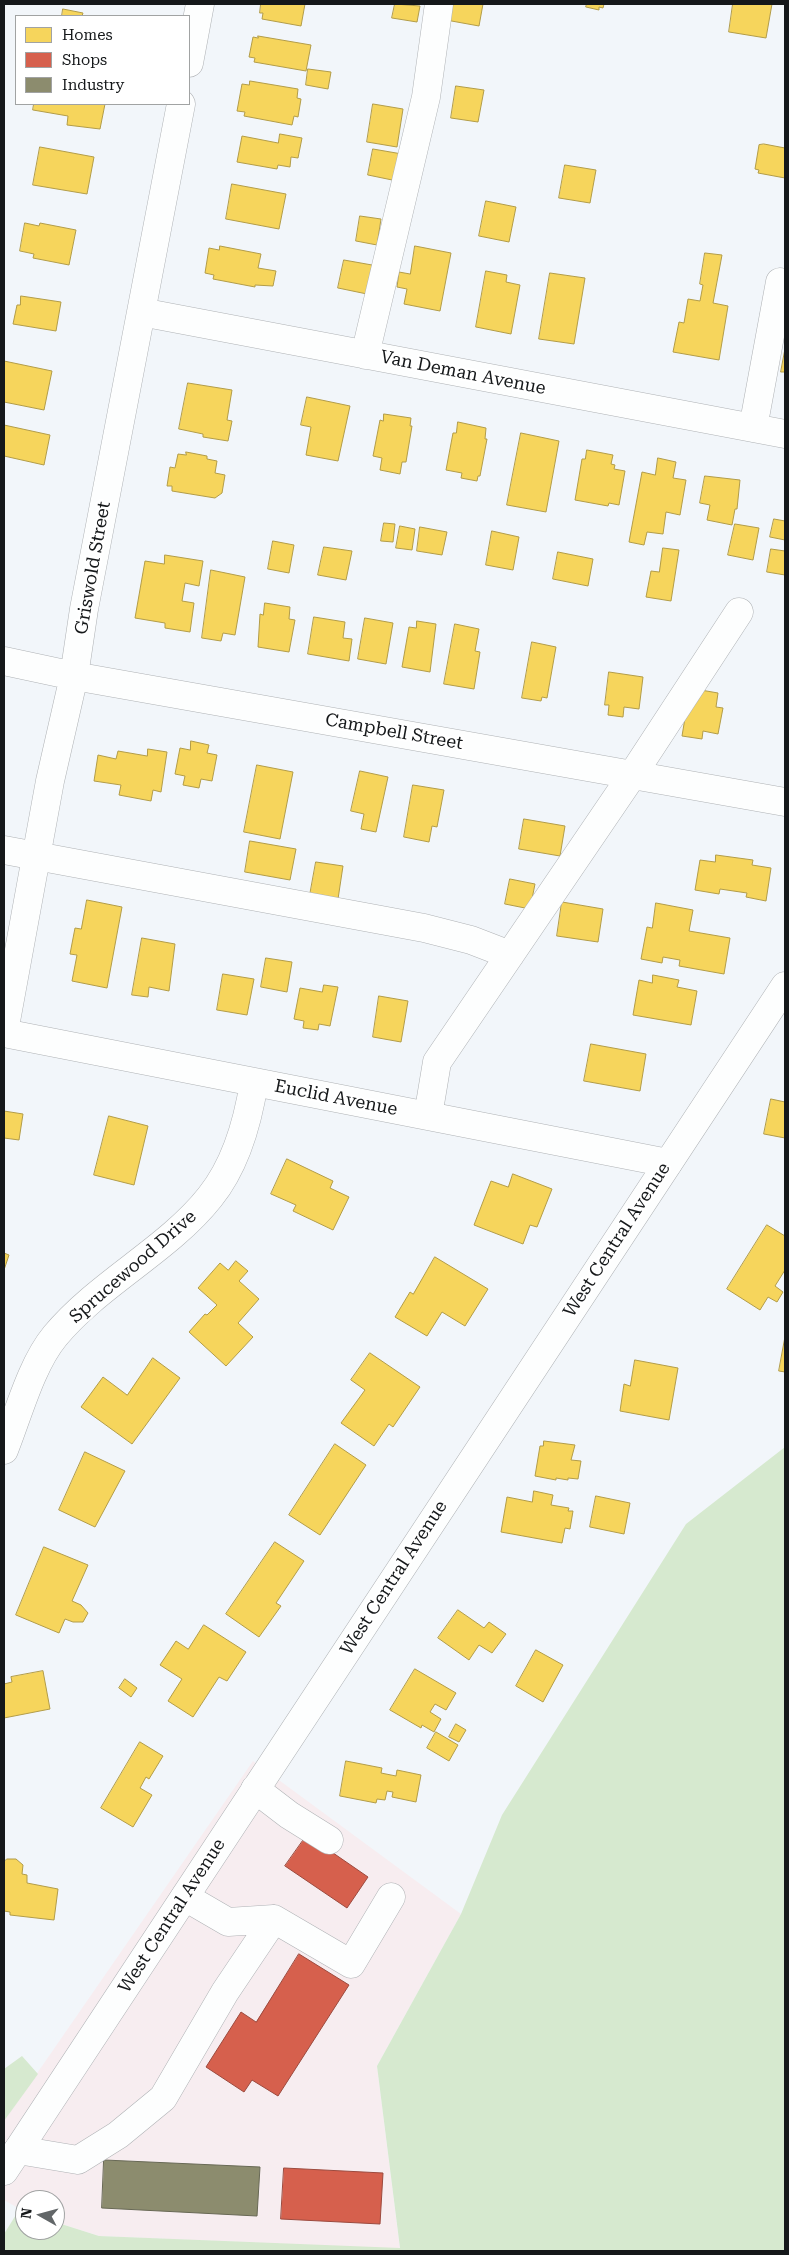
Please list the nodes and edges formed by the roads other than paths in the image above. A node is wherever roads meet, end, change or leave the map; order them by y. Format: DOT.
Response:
graph roads {
  1 [pos="200,4"];
  2 [pos="439,4"];
  3 [pos="190,58"];
  4 [pos="181,105"];
  5 [pos="780,282"];
  6 [pos="141,312"];
  7 [pos="365,355"];
  8 [pos="753,428"];
  9 [pos="785,434"];
  10 [pos="739,612"];
  11 [pos="4,661"];
  12 [pos="74,676"];
  13 [pos="633,774"];
  14 [pos="785,802"];
  15 [pos="4,850"];
  16 [pos="36,855"];
  17 [pos="510,955"];
  18 [pos="785,986"];
  19 [pos="4,1032"];
  20 [pos="254,1082"];
  21 [pos="428,1116"];
  22 [pos="668,1163"];
  23 [pos="4,1450"];
  24 [pos="255,1789"];
  25 [pos="329,1840"];
  26 [pos="185,1897"];
  27 [pos="391,1897"];
  28 [pos="274,1919"];
  29 [pos="11,2160"];
  1 -- 3 [label="street"];
  2 -- 7 [label="street"];
  4 -- 6 [label="street, Griswold Street"];
  5 -- 8 [label="street"];
  6 -- 7 [label="street, Van Deman Avenue"];
  6 -- 12 [label="street, Griswold Street"];
  7 -- 8 [label="street, Van Deman Avenue"];
  8 -- 9 [label="street, Van Deman Avenue"];
  10 -- 13 [label="street"];
  11 -- 12 [label="street, Campbell Street"];
  12 -- 13 [label="street, Campbell Street"];
  12 -- 16 [label="street, Griswold Street"];
  13 -- 14 [label="street, Campbell Street"];
  13 -- 17 [label="street"];
  15 -- 16 [label="street"];
  16 -- 17 [label="street"];
  16 -- 19 [label="street, Griswold Street"];
  17 -- 21 [label="street"];
  18 -- 22 [label="street, West Central Avenue"];
  19 -- 20 [label="street, Euclid Avenue"];
  20 -- 21 [label="street, Euclid Avenue"];
  20 -- 23 [label="street, Sprucewood Drive"];
  21 -- 22 [label="street, Euclid Avenue"];
  22 -- 24 [label="street, West Central Avenue"];
  24 -- 25 [label="street"];
  24 -- 26 [label="street, West Central Avenue"];
  26 -- 28 [label="street"];
  26 -- 29 [label="street, West Central Avenue"];
  27 -- 28 [label="street"];
  28 -- 29 [label="street"];
}
